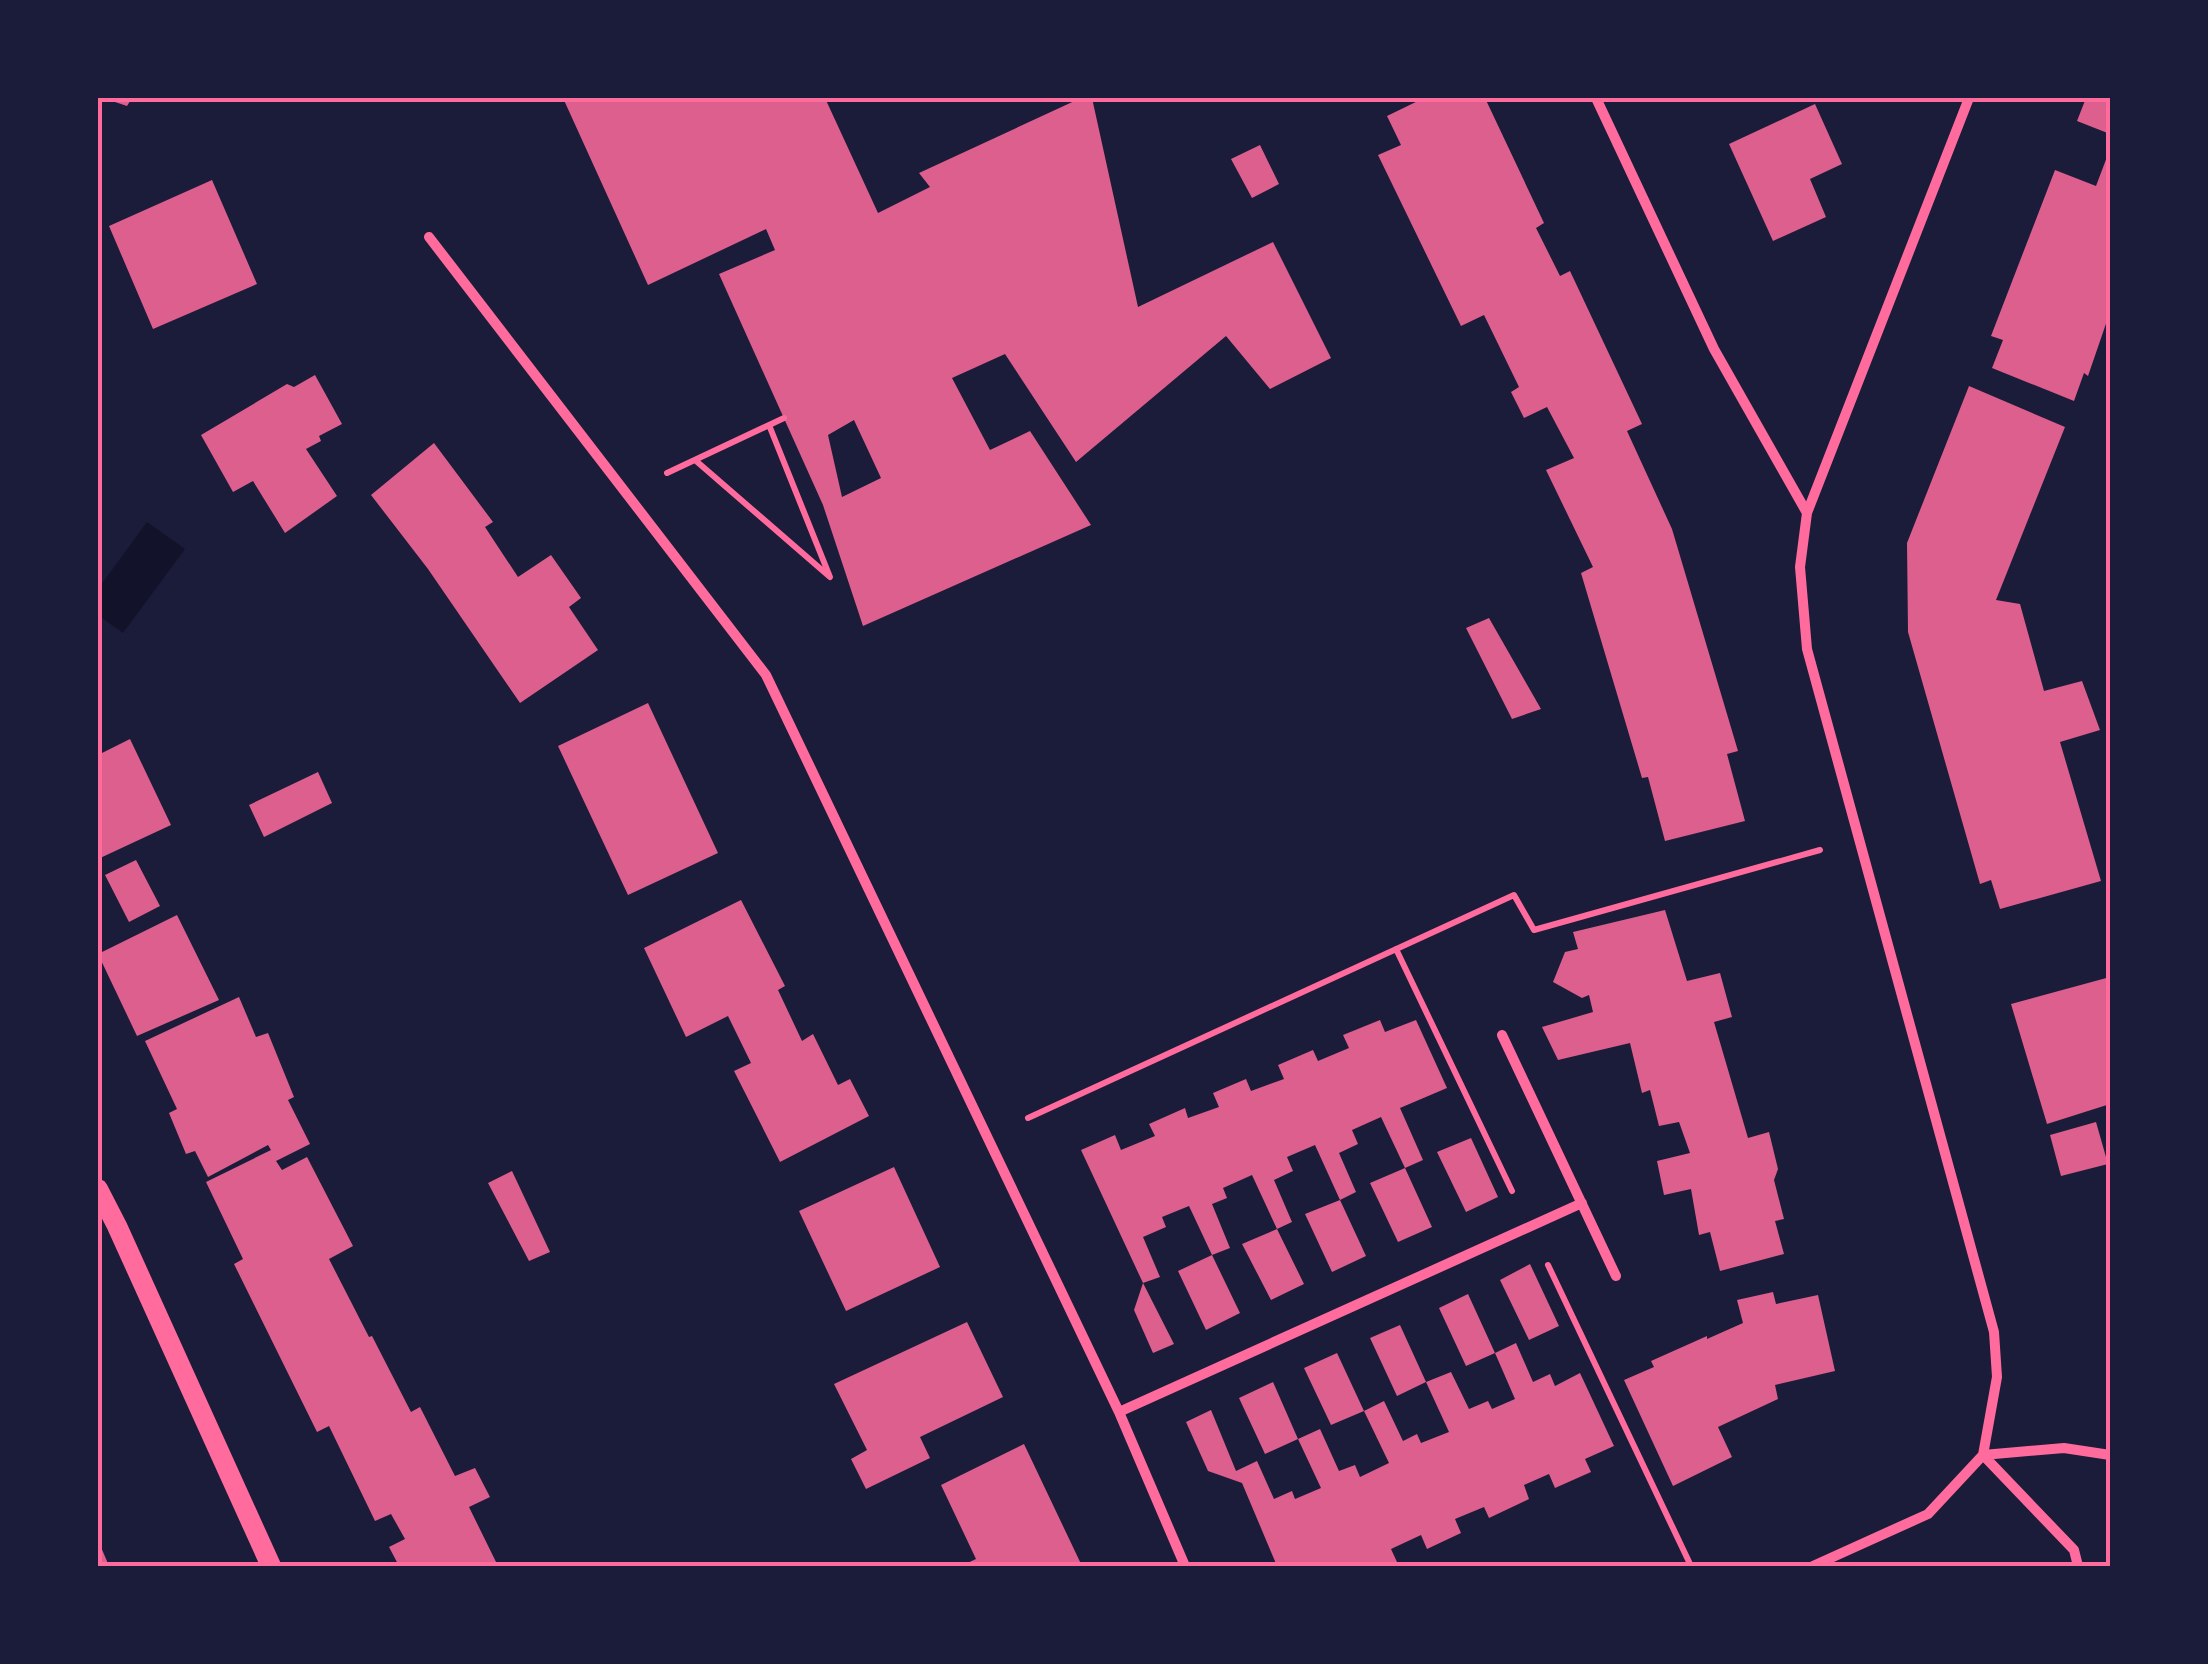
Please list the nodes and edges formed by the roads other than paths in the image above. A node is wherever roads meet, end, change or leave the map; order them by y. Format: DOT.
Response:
graph roads {
  1 [pos="1596,98"];
  2 [pos="1968,98"];
  3 [pos="429,238"];
  4 [pos="1807,514"];
  5 [pos="1502,1034"];
  6 [pos="98,1189"];
  7 [pos="1582,1203"];
  8 [pos="1616,1276"];
  9 [pos="1119,1412"];
  10 [pos="1983,1455"];
  11 [pos="2110,1456"];
  12 [pos="271,1566"];
  13 [pos="1185,1566"];
  14 [pos="1814,1566"];
  15 [pos="2078,1566"];
  1 -- 4 [label="street"];
  2 -- 4 [label="street"];
  3 -- 9 [label="street"];
  4 -- 10 [label="street"];
  5 -- 7 [label="street"];
  6 -- 12 [label="main road"];
  7 -- 8 [label="street"];
  7 -- 9 [label="street"];
  9 -- 13 [label="street"];
  10 -- 11 [label="street"];
  10 -- 14 [label="street"];
  10 -- 15 [label="street"];
}
